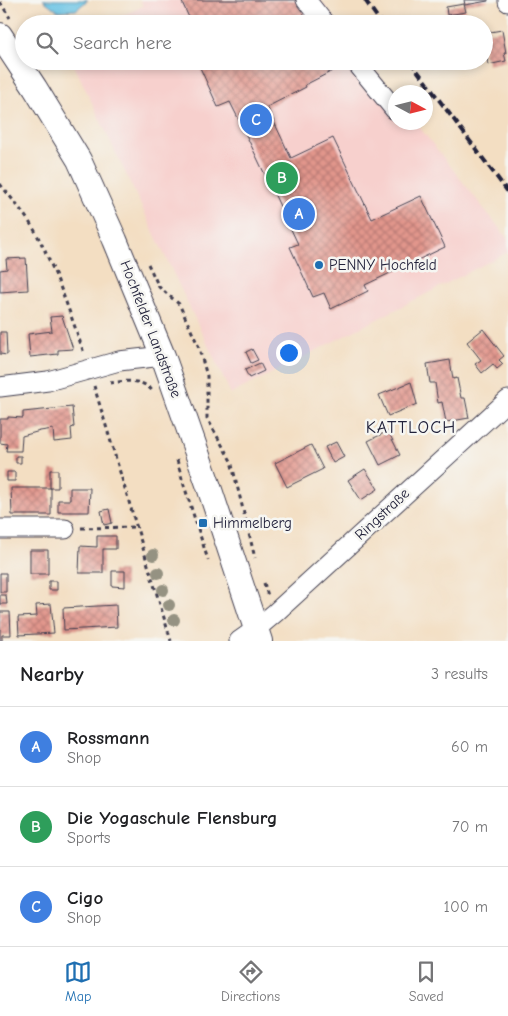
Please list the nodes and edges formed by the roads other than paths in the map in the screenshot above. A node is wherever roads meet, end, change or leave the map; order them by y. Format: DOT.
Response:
graph roads {
  1 [pos="306,0"];
  2 [pos="318,15"];
  3 [pos="0,35"];
  4 [pos="15,58"];
  5 [pos="22,70"];
  6 [pos="362,70"];
  7 [pos="388,101"];
  8 [pos="163,356"];
  9 [pos="0,387"];
  10 [pos="508,400"];
  11 [pos="65,528"];
  12 [pos="0,529"];
  13 [pos="252,637"];
  1 -- 2 [label="street"];
  3 -- 4 [label="main road, Hochfelder Landstraße"];
  5 -- 8 [label="main road, Hochfelder Landstraße"];
  6 -- 7 [label="street"];
  8 -- 9 [label="street"];
  8 -- 13 [label="main road, Hochfelder Landstraße"];
  10 -- 13 [label="street, Ringstraße"];
  11 -- 12 [label="street"];
}
